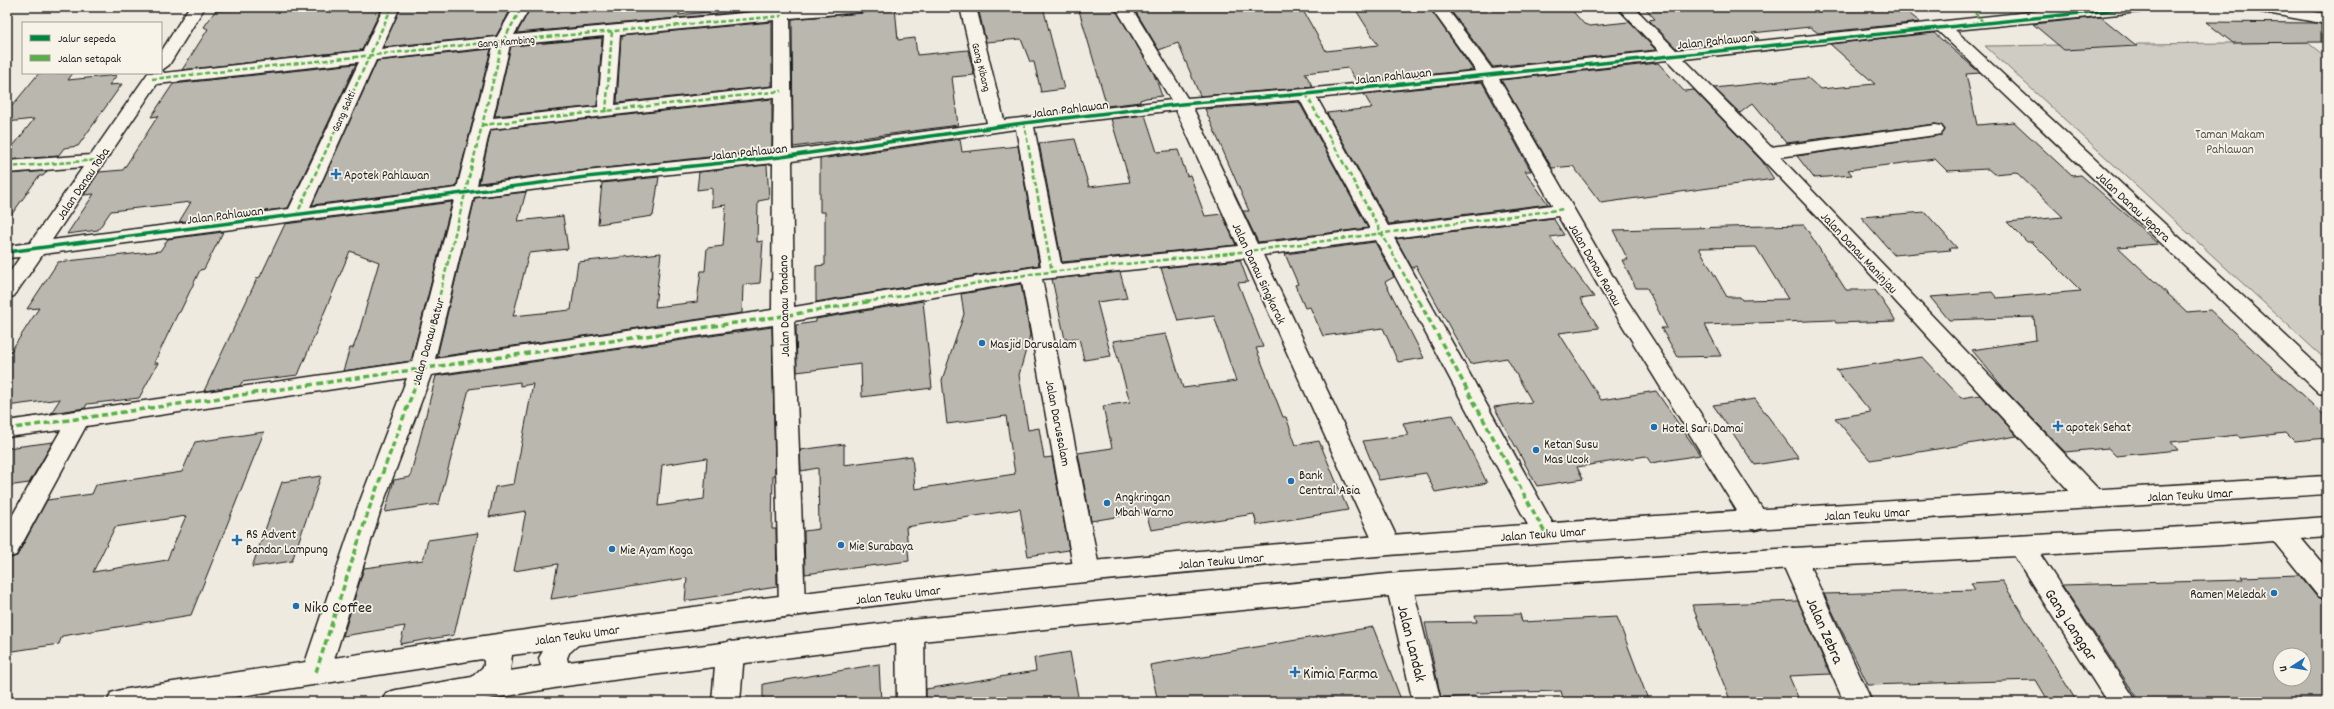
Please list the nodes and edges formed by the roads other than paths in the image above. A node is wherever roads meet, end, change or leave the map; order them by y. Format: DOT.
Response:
graph roads {
  1 [pos="197,7"];
  2 [pos="392,7"];
  3 [pos="522,7"];
  4 [pos="861,7"];
  5 [pos="968,7"];
  6 [pos="1123,7"];
  7 [pos="1438,7"];
  8 [pos="1626,7"];
  9 [pos="1970,7"];
  10 [pos="2139,7"];
  11 [pos="2261,7"];
  12 [pos="782,12"];
  13 [pos="2327,19"];
  14 [pos="1983,22"];
  15 [pos="1942,26"];
  16 [pos="612,31"];
  17 [pos="503,41"];
  18 [pos="368,55"];
  19 [pos="1672,55"];
  20 [pos="162,62"];
  21 [pos="162,72"];
  22 [pos="155,74"];
  23 [pos="1488,75"];
  24 [pos="782,91"];
  25 [pos="1306,94"];
  26 [pos="1182,104"];
  27 [pos="606,112"];
  28 [pos="1024,123"];
  29 [pos="482,125"];
  30 [pos="997,127"];
  31 [pos="1935,130"];
  32 [pos="1766,153"];
  33 [pos="781,157"];
  34 [pos="98,160"];
  35 [pos="7,167"];
  36 [pos="466,194"];
  37 [pos="1564,209"];
  38 [pos="296,216"];
  39 [pos="1382,234"];
  40 [pos="38,248"];
  41 [pos="1249,251"];
  42 [pos="7,252"];
  43 [pos="1041,273"];
  44 [pos="7,291"];
  45 [pos="783,316"];
  46 [pos="422,368"];
  47 [pos="2327,387"];
  48 [pos="79,418"];
  49 [pos="7,429"];
  50 [pos="2327,485"];
  51 [pos="2092,499"];
  52 [pos="1756,520"];
  53 [pos="2327,527"];
  54 [pos="2280,531"];
  55 [pos="1545,533"];
  56 [pos="1387,544"];
  57 [pos="2021,546"];
  58 [pos="7,548"];
  59 [pos="1794,558"];
  60 [pos="1087,572"];
  61 [pos="1399,584"];
  62 [pos="2327,588"];
  63 [pos="792,606"];
  64 [pos="910,631"];
  65 [pos="573,634"];
  66 [pos="486,648"];
  67 [pos="730,653"];
  68 [pos="316,672"];
  69 [pos="566,674"];
  70 [pos="478,689"];
  71 [pos="121,702"];
  72 [pos="396,702"];
  73 [pos="726,702"];
  74 [pos="910,702"];
  75 [pos="1427,702"];
  76 [pos="1858,702"];
  77 [pos="2123,702"];
  1 -- 20 [label="main road, Jalan Danau Toba"];
  2 -- 18 [label="main road, Gang Sakti"];
  3 -- 17 [label="main road, Jalan Danau Batur"];
  4 -- 12 [label="main road, Gang Kambing"];
  5 -- 30 [label="main road, Gang Kibang"];
  6 -- 26 [label="main road, Jalan Danau Singkarak"];
  7 -- 23 [label="main road, Jalan Danau Ranau"];
  8 -- 19 [label="main road, Jalan Danau Maninjau"];
  9 -- 14 [label="main road"];
  10 -- 14 [label="main road, Jalan Pahlawan"];
  11 -- 13 [label="main road"];
  12 -- 16 [label="main road, Gang Kambing"];
  12 -- 24 [label="main road, Jalan Danau Tondano"];
  14 -- 15 [label="main road, Jalan Pahlawan"];
  15 -- 19 [label="main road, Jalan Pahlawan"];
  15 -- 47 [label="main road, Jalan Danau Jepara"];
  16 -- 17 [label="main road, Gang Kambing"];
  16 -- 27 [label="main road"];
  17 -- 18 [label="main road, Gang Kambing"];
  17 -- 29 [label="main road, Jalan Danau Batur"];
  18 -- 21 [label="main road, Gang Kambing"];
  18 -- 38 [label="main road, Gang Sakti"];
  19 -- 23 [label="main road, Jalan Pahlawan"];
  19 -- 32 [label="main road, Jalan Danau Maninjau"];
  22 -- 34 [label="main road, Jalan Danau Toba"];
  23 -- 25 [label="main road, Jalan Pahlawan"];
  23 -- 37 [label="main road, Jalan Danau Ranau"];
  24 -- 27 [label="main road"];
  24 -- 33 [label="main road, Jalan Danau Tondano"];
  25 -- 26 [label="main road, Jalan Pahlawan"];
  25 -- 39 [label="main road"];
  26 -- 28 [label="main road, Jalan Pahlawan"];
  26 -- 41 [label="main road, Jalan Danau Singkarak"];
  27 -- 29 [label="main road"];
  28 -- 30 [label="main road, Jalan Pahlawan"];
  28 -- 43 [label="main road, Jalan Darussalam"];
  29 -- 36 [label="main road, Jalan Danau Batur"];
  30 -- 33 [label="main road, Jalan Pahlawan"];
  31 -- 32 [label="main road"];
  32 -- 51 [label="main road, Jalan Danau Maninjau"];
  33 -- 36 [label="main road, Jalan Pahlawan"];
  33 -- 45 [label="main road, Jalan Danau Tondano"];
  34 -- 35 [label="main road"];
  34 -- 40 [label="main road, Jalan Danau Toba"];
  36 -- 38 [label="main road, Jalan Pahlawan"];
  36 -- 46 [label="main road, Jalan Danau Batur"];
  37 -- 39 [label="main road"];
  37 -- 52 [label="main road, Jalan Danau Ranau"];
  38 -- 40 [label="main road, Jalan Pahlawan"];
  39 -- 41 [label="main road"];
  39 -- 55 [label="main road"];
  40 -- 42 [label="main road, Jalan Pahlawan"];
  40 -- 44 [label="main road, Jalan Danau Toba"];
  41 -- 43 [label="main road"];
  41 -- 56 [label="main road, Jalan Danau Singkarak"];
  43 -- 45 [label="main road"];
  43 -- 60 [label="main road, Jalan Darussalam"];
  45 -- 46 [label="main road"];
  45 -- 63 [label="main road, Jalan Danau Tondano"];
  46 -- 48 [label="main road"];
  46 -- 68 [label="main road, Jalan Danau Batur"];
  48 -- 49 [label="main road"];
  48 -- 58 [label="main road"];
  50 -- 51 [label="main road, Jalan Teuku Umar"];
  51 -- 52 [label="main road, Jalan Teuku Umar"];
  52 -- 55 [label="main road, Jalan Teuku Umar"];
  53 -- 54 [label="main road"];
  54 -- 57 [label="main road"];
  54 -- 62 [label="main road"];
  55 -- 56 [label="main road, Jalan Teuku Umar"];
  56 -- 60 [label="main road, Jalan Teuku Umar"];
  57 -- 59 [label="main road"];
  57 -- 77 [label="main road, Gang Langgar"];
  59 -- 61 [label="main road"];
  59 -- 76 [label="main road, Jalan Zebra"];
  60 -- 63 [label="main road, Jalan Teuku Umar"];
  61 -- 64 [label="main road"];
  61 -- 75 [label="main road, Jalan Landak"];
  63 -- 65 [label="main road, Jalan Teuku Umar"];
  64 -- 67 [label="main road"];
  64 -- 74 [label="main road"];
  65 -- 66 [label="main road, Jalan Teuku Umar"];
  65 -- 69 [label="main road"];
  66 -- 68 [label="main road, Jalan Teuku Umar"];
  66 -- 70 [label="main road"];
  67 -- 69 [label="main road"];
  67 -- 73 [label="main road"];
  68 -- 71 [label="main road, Jalan Teuku Umar"];
  69 -- 70 [label="main road"];
  70 -- 72 [label="main road"];
}
